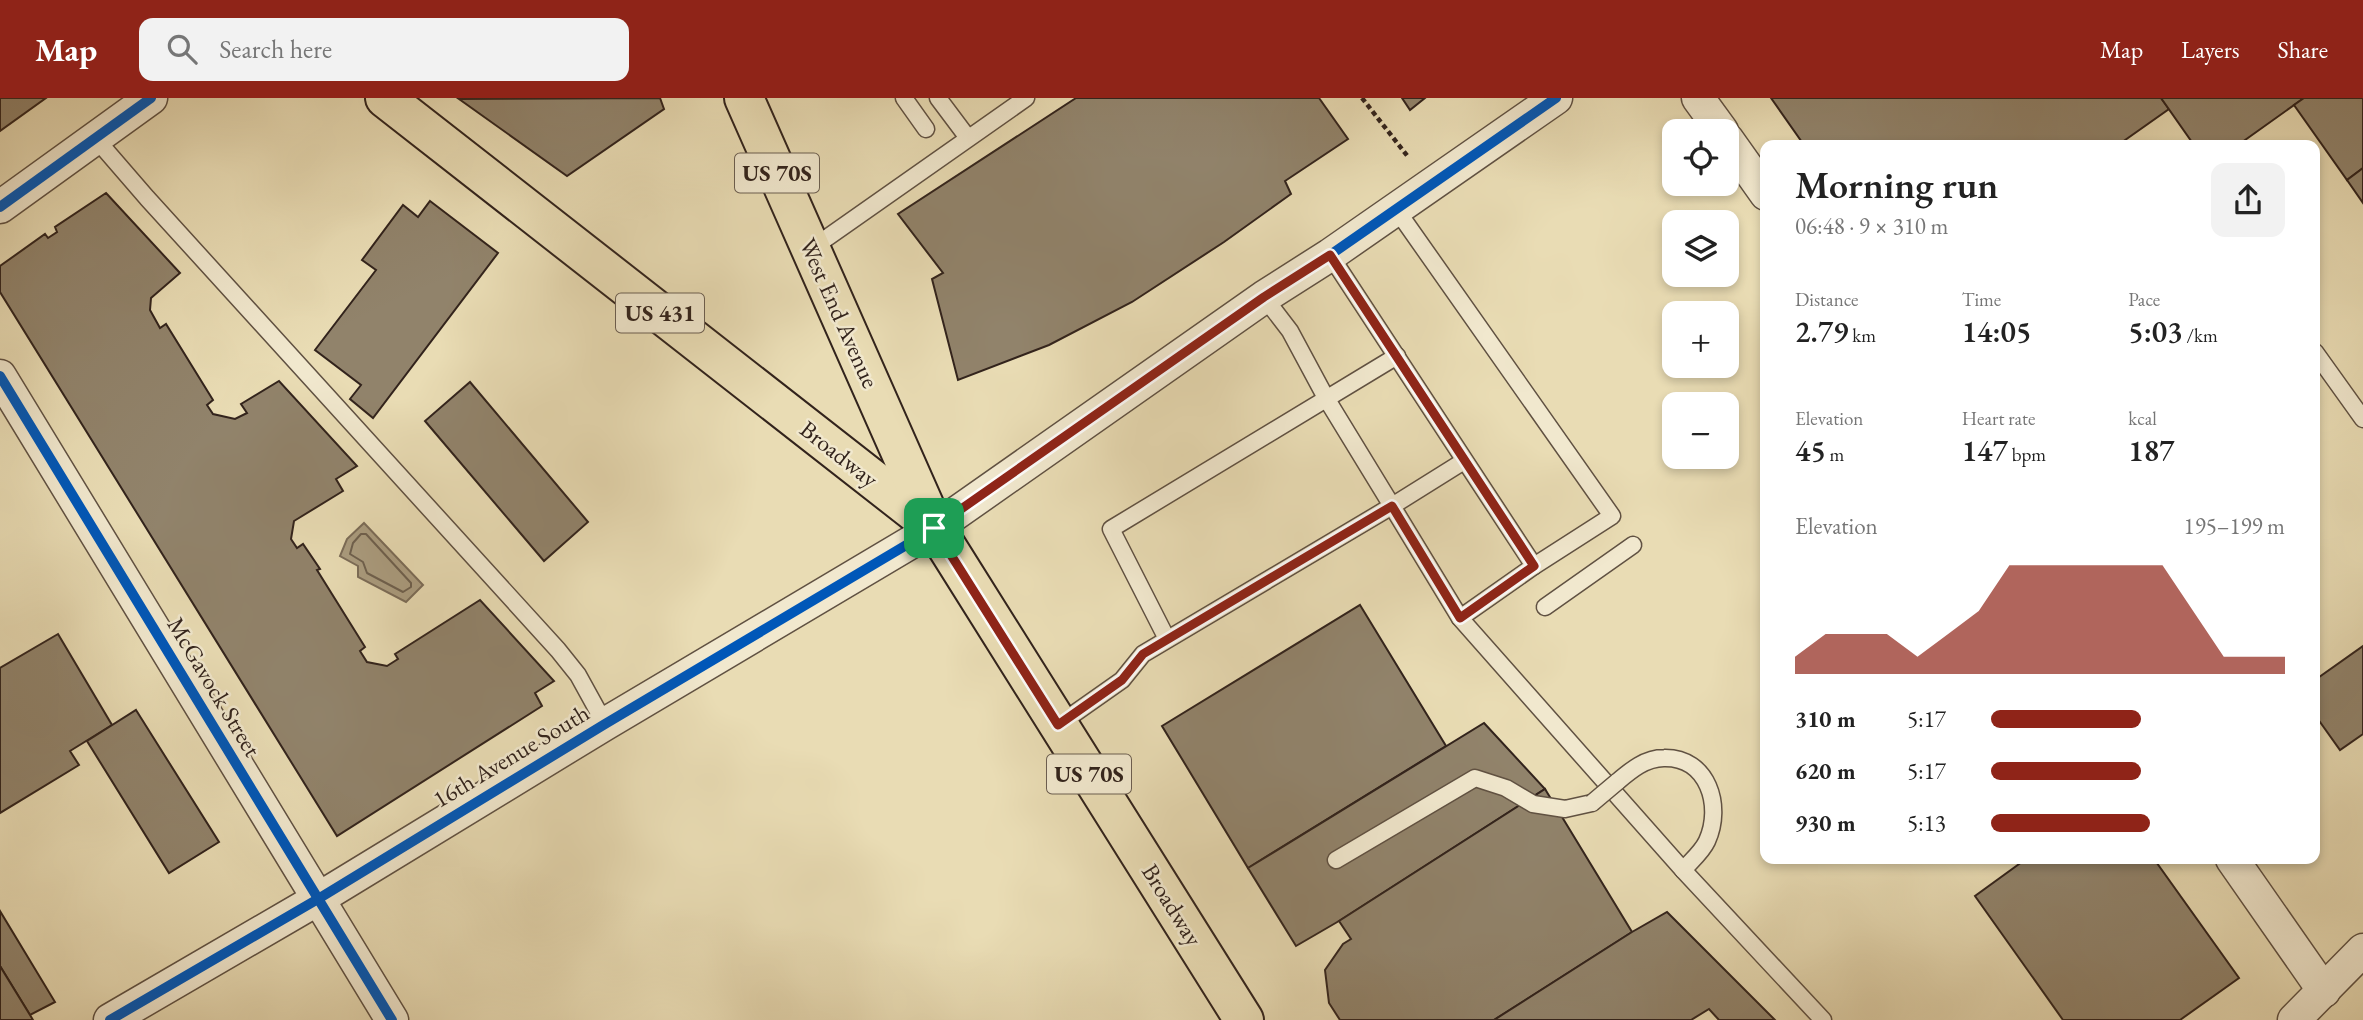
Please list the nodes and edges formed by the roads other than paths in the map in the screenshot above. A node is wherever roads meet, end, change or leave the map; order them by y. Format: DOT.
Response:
graph roads {
  1 [pos="151,98"];
  2 [pos="385,98"];
  3 [pos="744,98"];
  4 [pos="904,98"];
  5 [pos="938,98"];
  6 [pos="1026,98"];
  7 [pos="1556,98"];
  8 [pos="1698,98"];
  9 [pos="1006,103"];
  10 [pos="1713,119"];
  11 [pos="926,129"];
  12 [pos="968,138"];
  13 [pos="96,139"];
  14 [pos="1739,156"];
  15 [pos="1760,186"];
  16 [pos="0,207"];
  17 [pos="1396,209"];
  18 [pos="811,249"];
  19 [pos="1330,255"];
  20 [pos="1264,297"];
  21 [pos="1397,356"];
  22 [pos="2320,359"];
  23 [pos="0,376"];
  24 [pos="1326,398"];
  25 [pos="2363,419"];
  26 [pos="1464,461"];
  27 [pos="1392,506"];
  28 [pos="934,528"];
  29 [pos="1633,544"];
  30 [pos="1534,566"];
  31 [pos="1545,607"];
  32 [pos="1460,618"];
  33 [pos="1167,639"];
  34 [pos="606,724"];
  35 [pos="1058,725"];
  36 [pos="1336,860"];
  37 [pos="2235,864"];
  38 [pos="1683,870"];
  39 [pos="318,899"];
  40 [pos="2363,950"];
  41 [pos="2323,990"];
  42 [pos="110,1020"];
  43 [pos="392,1020"];
  44 [pos="1244,1020"];
  45 [pos="1823,1020"];
  46 [pos="2294,1020"];
  1 -- 13 [label="street"];
  2 -- 28 [label="main road, Broadway / US 431"];
  3 -- 18 [label="main road, West End Avenue / US 70S"];
  4 -- 11 [label="lane"];
  5 -- 12 [label="lane"];
  6 -- 9 [label="lane"];
  7 -- 17 [label="street, 16th Avenue South"];
  8 -- 10 [label="street"];
  9 -- 12 [label="lane"];
  12 -- 18 [label="lane"];
  13 -- 16 [label="street"];
  13 -- 34 [label="lane"];
  14 -- 15 [label="street"];
  17 -- 19 [label="street, 16th Avenue South"];
  17 -- 30 [label="lane"];
  18 -- 28 [label="main road, West End Avenue / US 70S"];
  19 -- 20 [label="street, 16th Avenue South"];
  19 -- 21 [label="lane"];
  20 -- 24 [label="lane"];
  20 -- 28 [label="street, 16th Avenue South"];
  21 -- 24 [label="lane"];
  21 -- 26 [label="lane"];
  22 -- 25 [label="lane"];
  23 -- 39 [label="street, McGavock Street"];
  24 -- 27 [label="lane"];
  24 -- 33 [label="lane"];
  26 -- 27 [label="lane"];
  26 -- 30 [label="lane"];
  27 -- 32 [label="lane"];
  27 -- 33 [label="lane"];
  28 -- 34 [label="street, 16th Avenue South"];
  28 -- 35 [label="main road, Broadway / US 70S"];
  29 -- 31 [label="lane"];
  30 -- 32 [label="lane"];
  32 -- 38 [label="lane"];
  33 -- 35 [label="lane"];
  34 -- 39 [label="street, 16th Avenue South"];
  35 -- 44 [label="main road, Broadway / US 70S"];
  36 -- 38 [label="lane, bridge"];
  37 -- 41 [label="street"];
  38 -- 45 [label="lane"];
  39 -- 42 [label="street, 16th Avenue South"];
  39 -- 43 [label="street, McGavock Street"];
  40 -- 41 [label="street"];
  41 -- 46 [label="street"];
}
